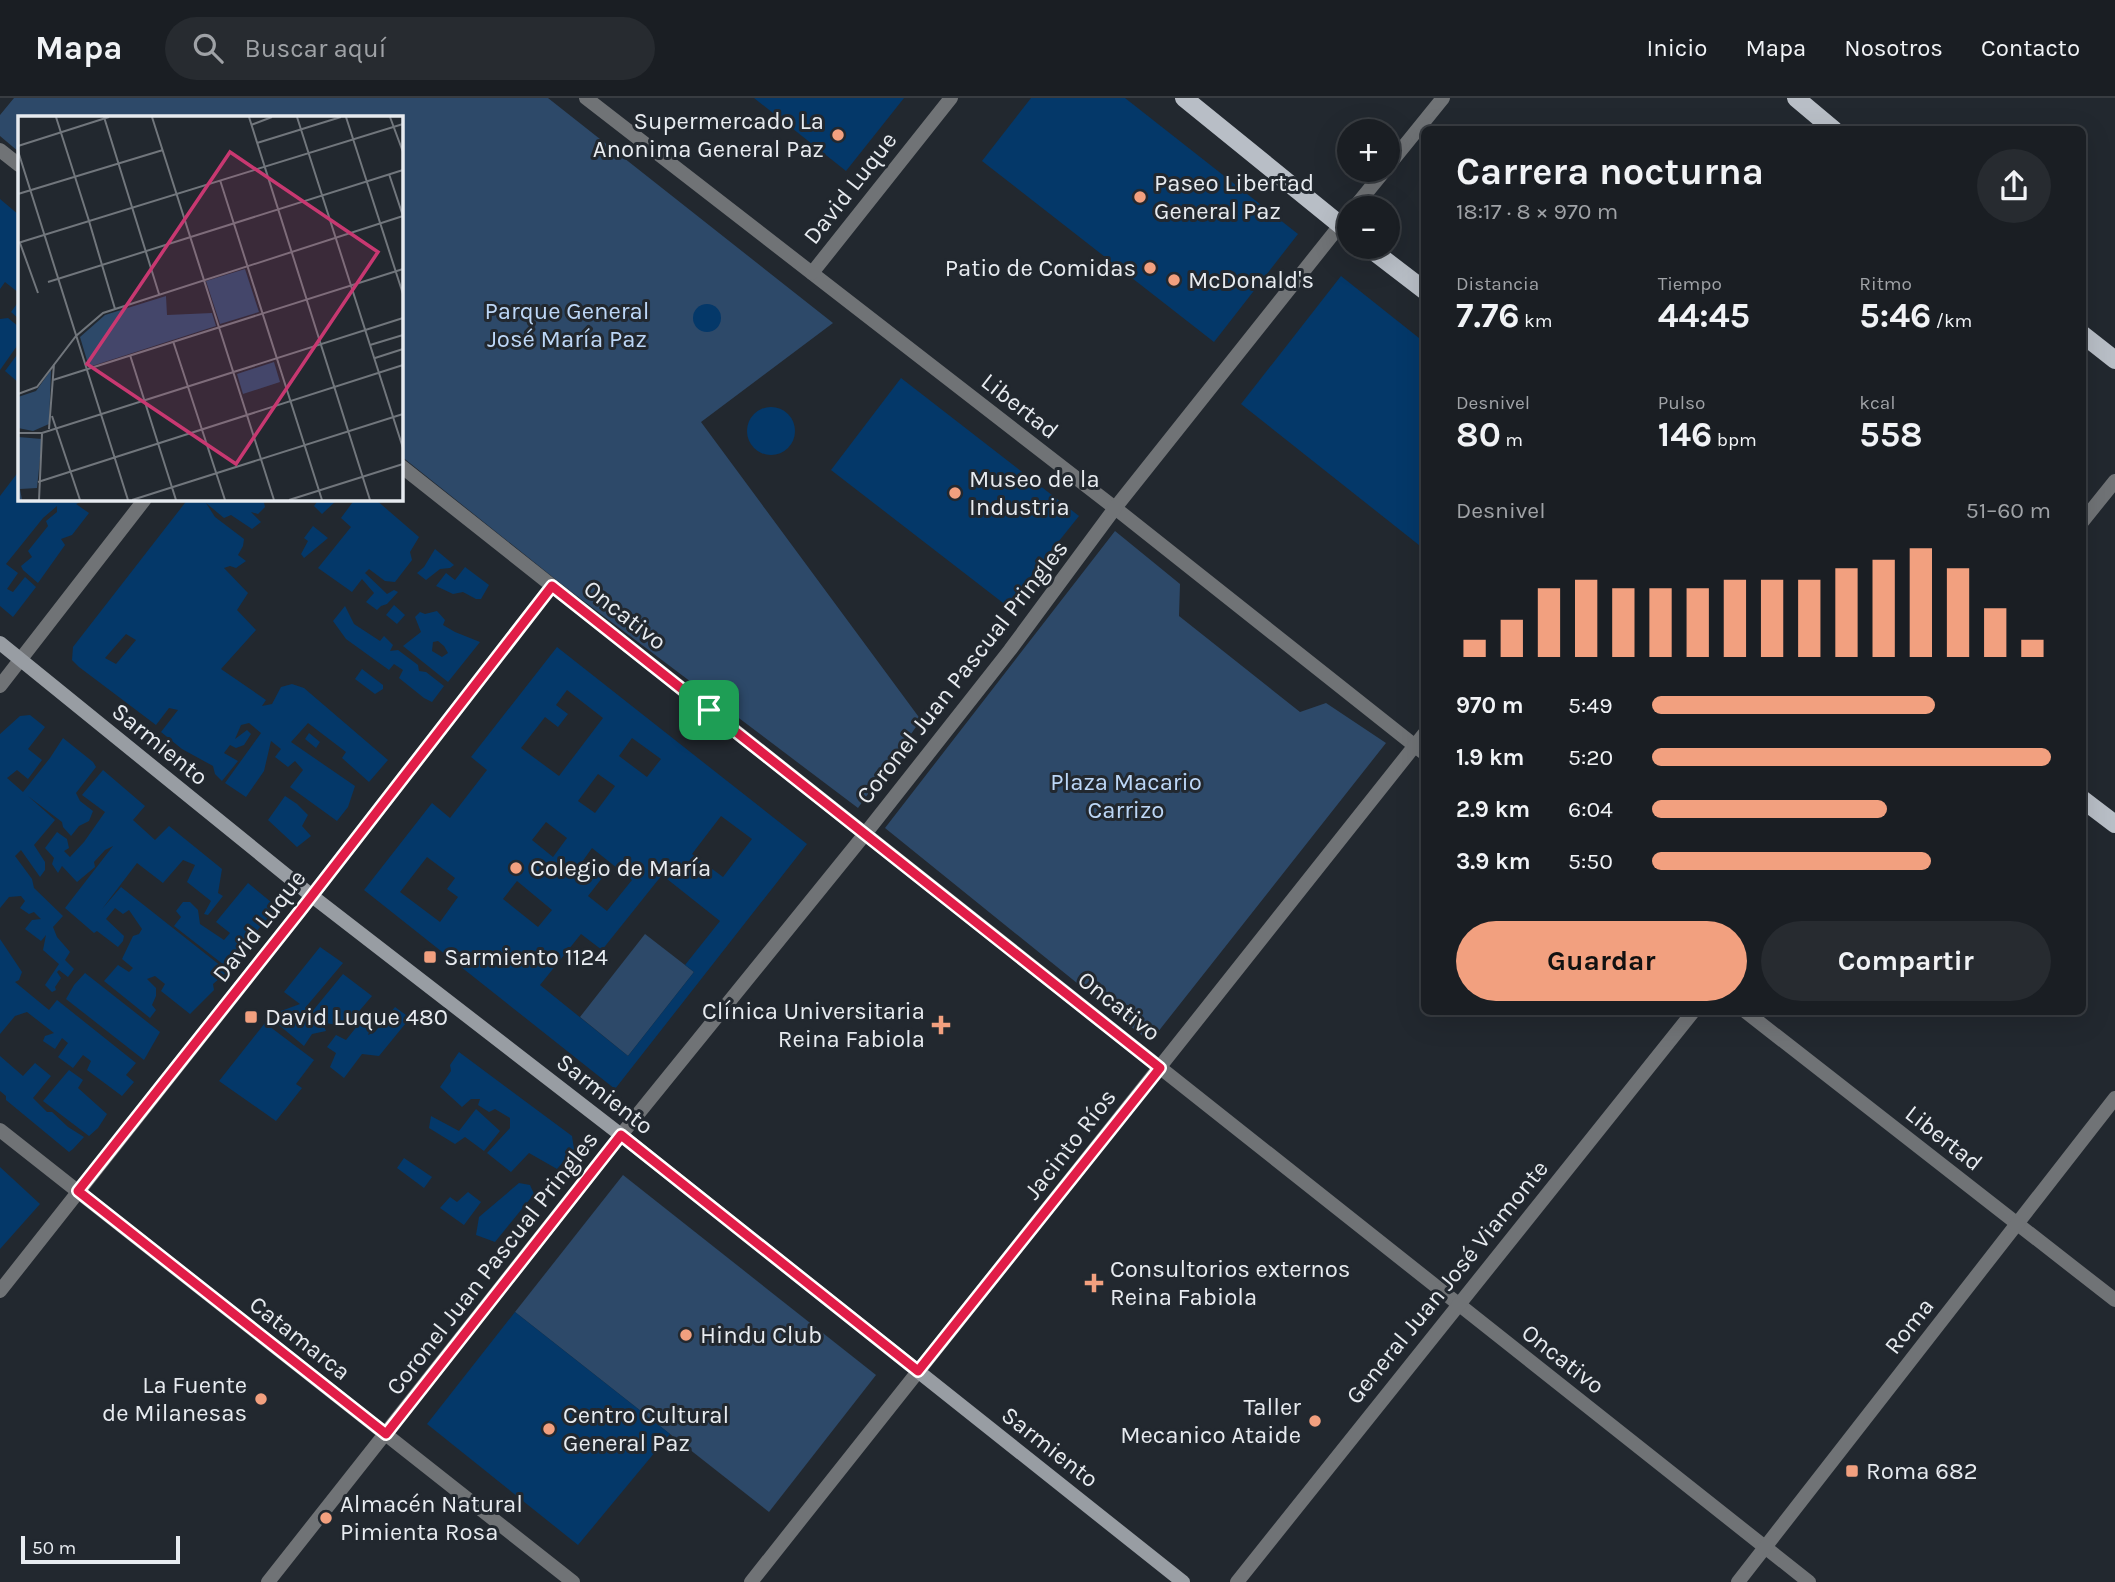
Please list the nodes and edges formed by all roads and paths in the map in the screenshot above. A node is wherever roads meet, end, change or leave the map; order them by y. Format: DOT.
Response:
graph roads {
  1 [pos="586,98"];
  2 [pos="951,98"];
  3 [pos="1184,98"];
  4 [pos="1443,98"];
  5 [pos="1796,98"];
  6 [pos="1829,126"];
  7 [pos="0,150"];
  8 [pos="1400,151"];
  9 [pos="18,164"];
  10 [pos="1375,182"];
  11 [pos="1364,196"];
  12 [pos="1337,217"];
  13 [pos="1337,235"];
  14 [pos="1384,259"];
  15 [pos="812,273"];
  16 [pos="1421,288"];
  17 [pos="2086,337"];
  18 [pos="2115,360"];
  19 [pos="402,467"];
  20 [pos="2115,481"];
  21 [pos="144,500"];
  22 [pos="1115,508"];
  23 [pos="2086,517"];
  24 [pos="552,586"];
  25 [pos="0,642"];
  26 [pos="21,660"];
  27 [pos="0,686"];
  28 [pos="1421,743"];
  29 [pos="1421,745"];
  30 [pos="2086,802"];
  31 [pos="2115,824"];
  32 [pos="866,834"];
  33 [pos="312,896"];
  34 [pos="1691,1015"];
  35 [pos="1750,1015"];
  36 [pos="1160,1068"];
  37 [pos="2115,1098"];
  38 [pos="0,1129"];
  39 [pos="621,1135"];
  40 [pos="78,1191"];
  41 [pos="2017,1224"];
  42 [pos="0,1291"];
  43 [pos="2115,1300"];
  44 [pos="1458,1304"];
  45 [pos="918,1371"];
  46 [pos="386,1434"];
  47 [pos="1766,1548"];
  48 [pos="268,1582"];
  49 [pos="573,1582"];
  50 [pos="751,1582"];
  51 [pos="1183,1582"];
  52 [pos="1237,1582"];
  53 [pos="1738,1582"];
  54 [pos="1809,1582"];
  1 -- 15 [label="street, Libertad"];
  2 -- 15 [label="street, David Luque"];
  3 -- 12 [label="main road"];
  4 -- 8 [label="street"];
  5 -- 6 [label="main road"];
  7 -- 9 [label="street"];
  10 -- 11 [label="street"];
  13 -- 22 [label="street, Coronel Juan Pascual Pringles"];
  14 -- 16 [label="main road"];
  15 -- 22 [label="street, Libertad"];
  17 -- 18 [label="main road"];
  19 -- 24 [label="street, Oncativo"];
  20 -- 23 [label="street"];
  21 -- 26 [label="street"];
  22 -- 28 [label="street, Libertad"];
  22 -- 32 [label="street, Coronel Juan Pascual Pringles"];
  24 -- 32 [label="street, Oncativo"];
  24 -- 33 [label="street, David Luque"];
  25 -- 26 [label="main road, Sarmiento"];
  26 -- 27 [label="street"];
  26 -- 33 [label="main road, Sarmiento"];
  29 -- 36 [label="street, Jacinto Ríos"];
  30 -- 31 [label="main road"];
  32 -- 36 [label="street, Oncativo"];
  32 -- 39 [label="street, Coronel Juan Pascual Pringles"];
  33 -- 39 [label="main road, Sarmiento"];
  33 -- 40 [label="street, David Luque"];
  34 -- 44 [label="street, General Juan José Viamonte"];
  35 -- 41 [label="street, Libertad"];
  36 -- 44 [label="street, Oncativo"];
  36 -- 45 [label="street, Jacinto Ríos"];
  37 -- 41 [label="street, Roma"];
  38 -- 40 [label="street, Catamarca"];
  39 -- 45 [label="main road, Sarmiento"];
  39 -- 46 [label="street, Coronel Juan Pascual Pringles"];
  40 -- 42 [label="street, David Luque"];
  40 -- 46 [label="street, Catamarca"];
  41 -- 43 [label="street, Libertad"];
  41 -- 47 [label="street, Roma"];
  44 -- 47 [label="street, Oncativo"];
  44 -- 52 [label="street, General Juan José Viamonte"];
  45 -- 50 [label="street, Jacinto Ríos"];
  45 -- 51 [label="main road, Sarmiento"];
  46 -- 48 [label="street, Coronel Juan Pascual Pringles"];
  46 -- 49 [label="street, Catamarca"];
  47 -- 53 [label="street, Roma"];
  47 -- 54 [label="street, Oncativo"];
}
